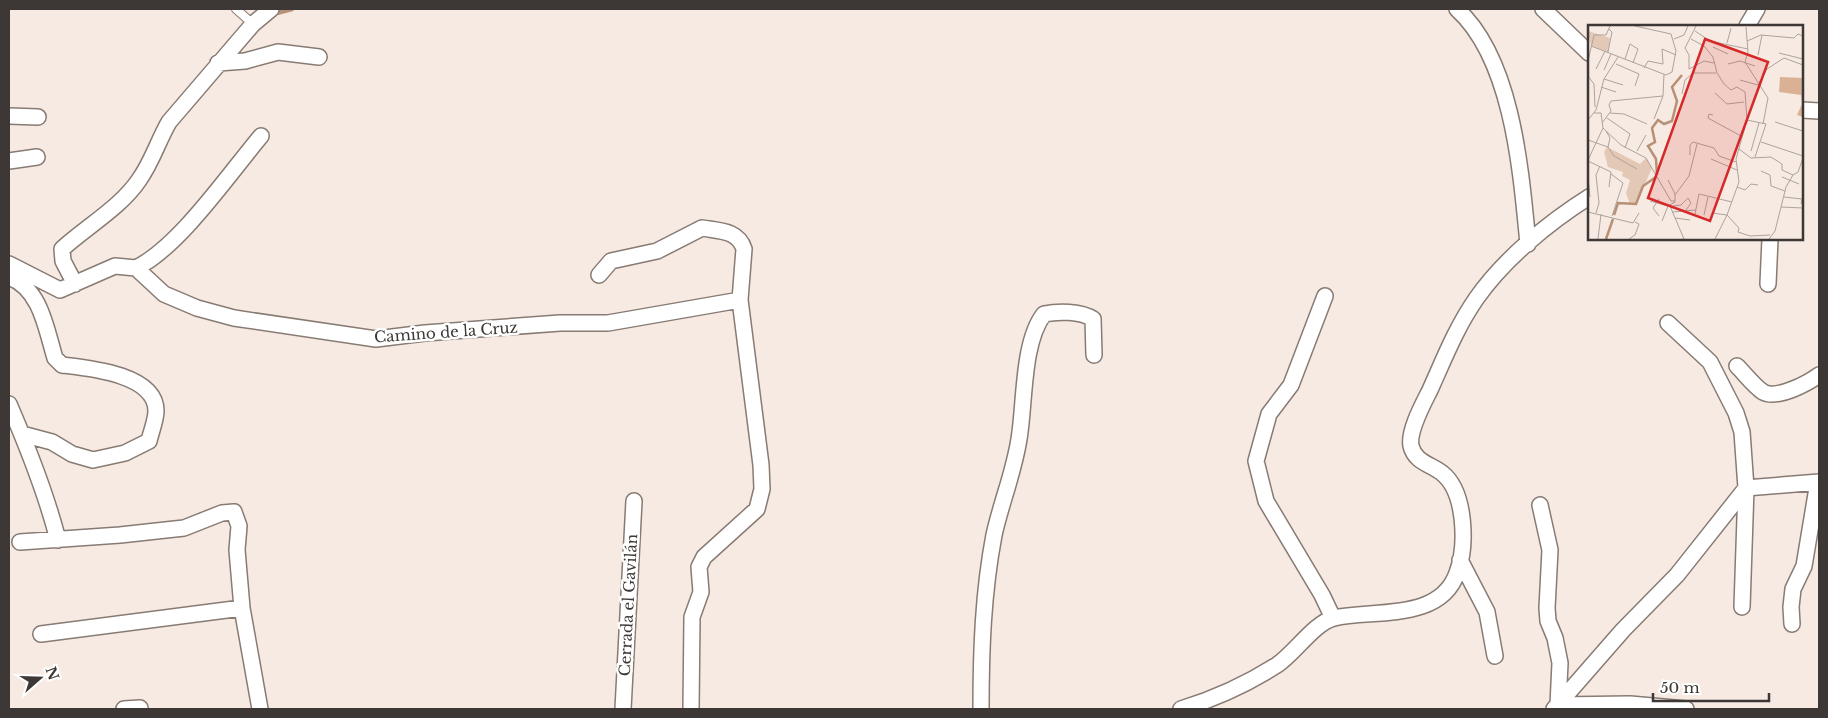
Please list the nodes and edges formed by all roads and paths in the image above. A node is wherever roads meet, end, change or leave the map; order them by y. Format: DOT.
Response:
graph roads {
  1 [pos="236,9"];
  2 [pos="271,9"];
  3 [pos="1457,9"];
  4 [pos="1543,9"];
  5 [pos="1757,9"];
  6 [pos="253,24"];
  7 [pos="1748,25"];
  8 [pos="1588,52"];
  9 [pos="319,57"];
  10 [pos="218,63"];
  11 [pos="1803,110"];
  12 [pos="1819,111"];
  13 [pos="9,116"];
  14 [pos="38,117"];
  15 [pos="261,136"];
  16 [pos="37,157"];
  17 [pos="9,161"];
  18 [pos="1588,198"];
  19 [pos="1770,240"];
  20 [pos="1528,244"];
  21 [pos="9,264"];
  22 [pos="136,268"];
  23 [pos="599,275"];
  24 [pos="9,277"];
  25 [pos="75,284"];
  26 [pos="1768,284"];
  27 [pos="1325,296"];
  28 [pos="740,300"];
  29 [pos="1668,323"];
  30 [pos="1094,355"];
  31 [pos="1737,366"];
  32 [pos="1819,375"];
  33 [pos="9,404"];
  34 [pos="22,434"];
  35 [pos="1819,482"];
  36 [pos="1746,488"];
  37 [pos="634,501"];
  38 [pos="1540,505"];
  39 [pos="58,540"];
  40 [pos="20,542"];
  41 [pos="1460,560"];
  42 [pos="1742,607"];
  43 [pos="242,608"];
  44 [pos="1333,618"];
  45 [pos="1792,624"];
  46 [pos="41,634"];
  47 [pos="1496,656"];
  48 [pos="1556,707"];
  49 [pos="140,708"];
  50 [pos="124,709"];
  51 [pos="260,709"];
  52 [pos="623,709"];
  53 [pos="691,709"];
  54 [pos="982,709"];
  55 [pos="1181,709"];
  56 [pos="1686,709"];
  1 -- 6 [label="lane"];
  2 -- 6 [label="street"];
  3 -- 20 [label="street"];
  4 -- 8 [label="street"];
  5 -- 7 [label="street"];
  6 -- 10 [label="street"];
  9 -- 10 [label="street"];
  10 -- 25 [label="street"];
  11 -- 12 [label="street"];
  13 -- 14 [label="street"];
  15 -- 22 [label="street"];
  16 -- 17 [label="street"];
  18 -- 20 [label="street"];
  19 -- 26 [label="street"];
  20 -- 41 [label="street"];
  21 -- 25 [label="street"];
  22 -- 25 [label="street"];
  22 -- 28 [label="street, Camino de la Cruz"];
  23 -- 28 [label="street"];
  24 -- 34 [label="street"];
  27 -- 44 [label="street"];
  28 -- 53 [label="street"];
  29 -- 36 [label="street"];
  30 -- 54 [label="street"];
  31 -- 32 [label="street"];
  33 -- 34 [label="street"];
  34 -- 39 [label="street"];
  35 -- 36 [label="street"];
  35 -- 45 [label="street"];
  36 -- 42 [label="street"];
  36 -- 48 [label="street"];
  37 -- 52 [label="street, Cerrada el Gavilán"];
  38 -- 48 [label="street"];
  39 -- 40 [label="street"];
  39 -- 43 [label="street"];
  41 -- 44 [label="street"];
  41 -- 47 [label="street"];
  43 -- 46 [label="street"];
  43 -- 51 [label="street"];
  44 -- 55 [label="street"];
  48 -- 56 [label="street"];
  49 -- 50 [label="street"];
}
